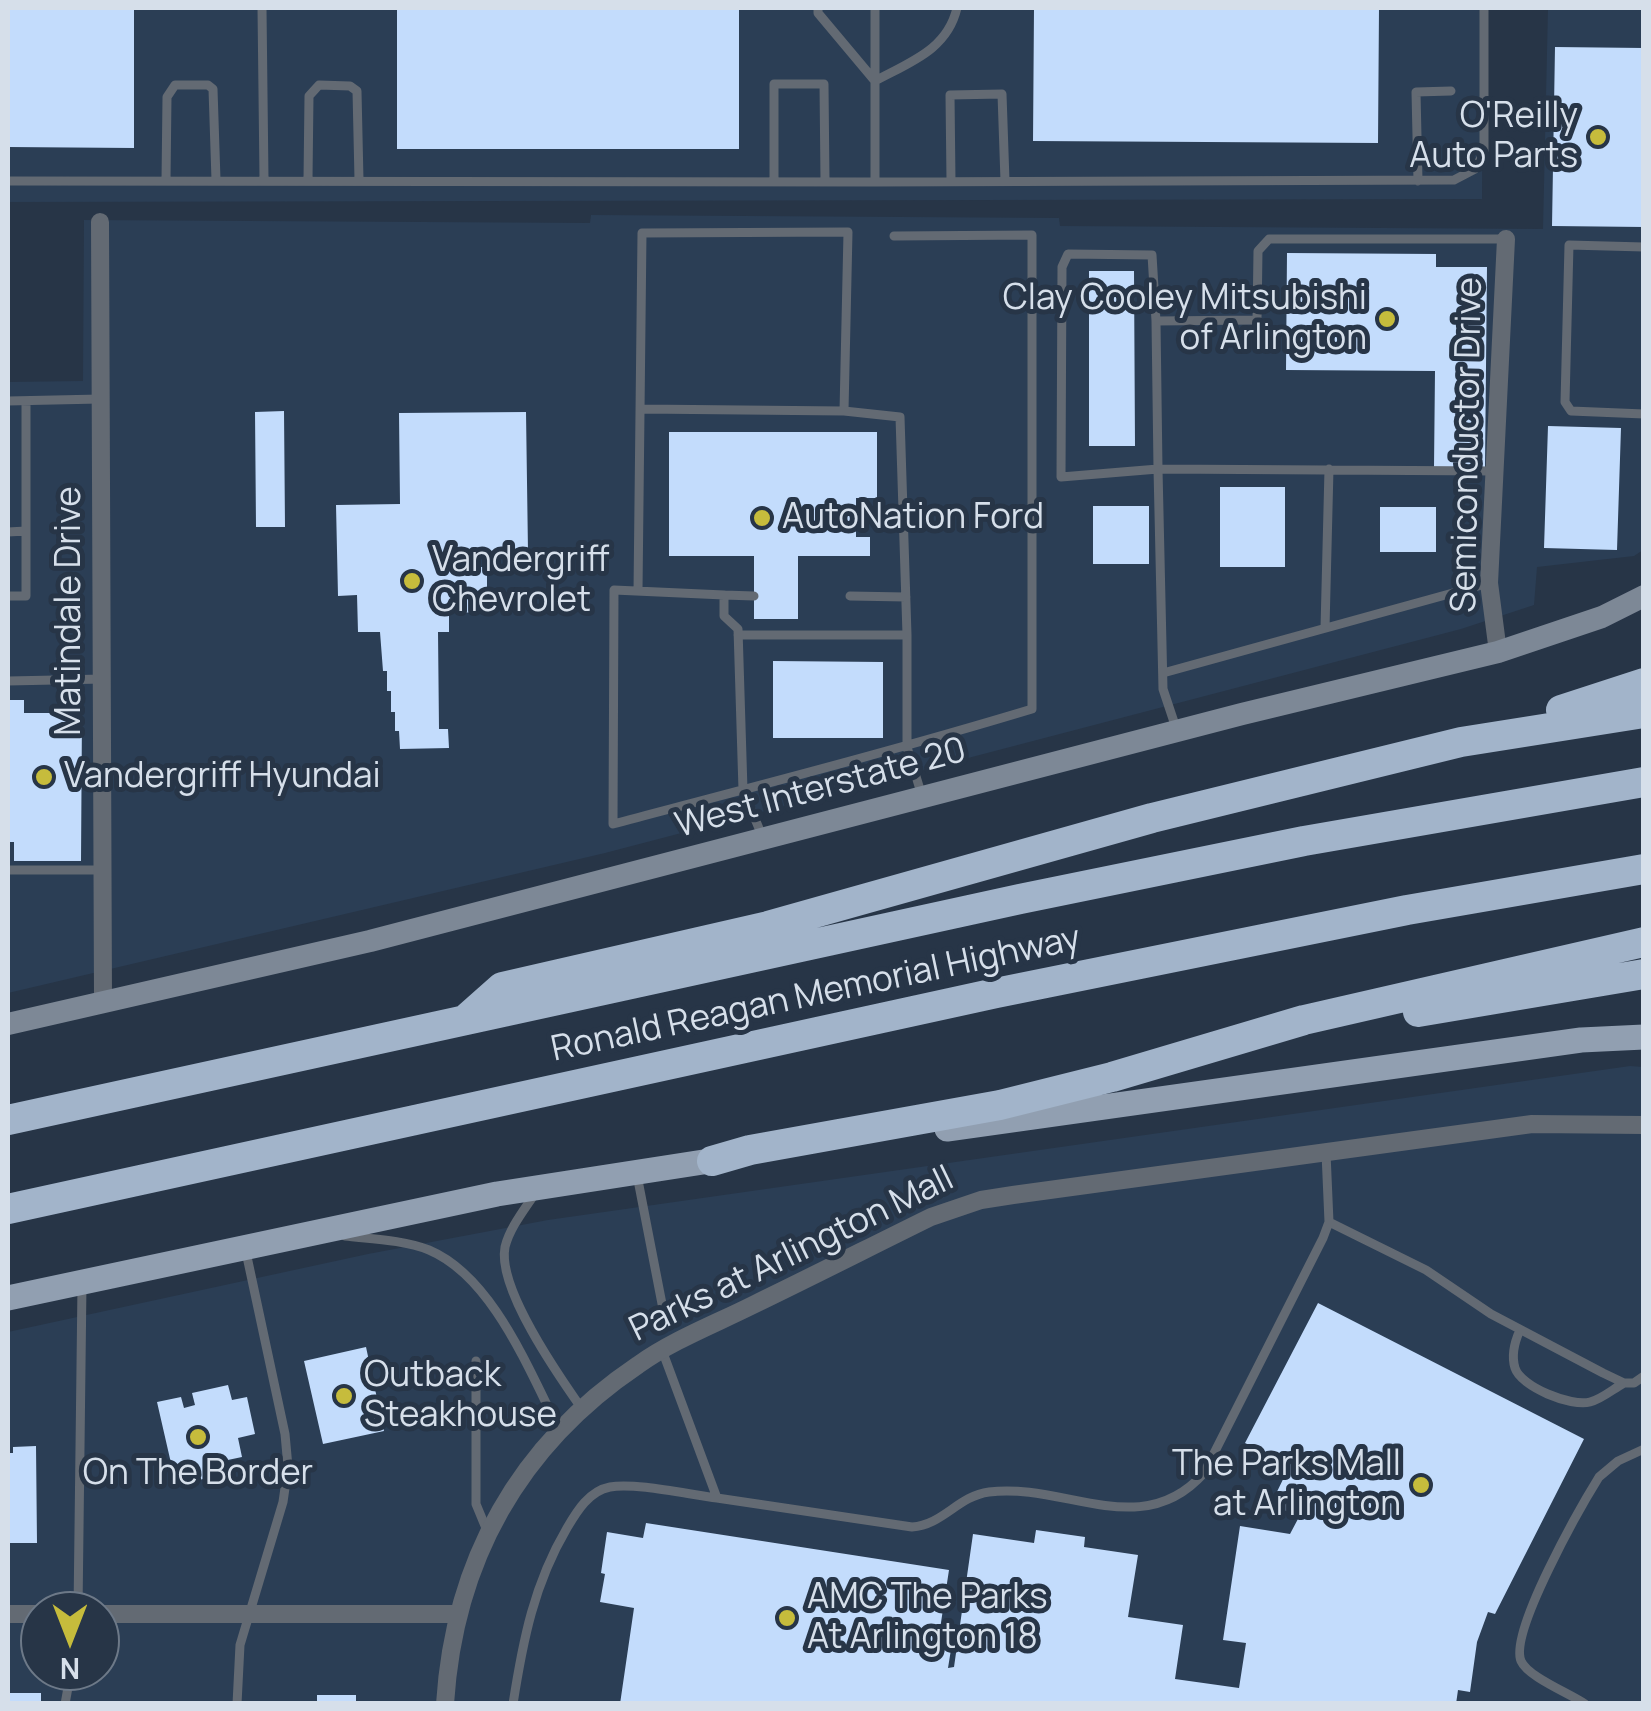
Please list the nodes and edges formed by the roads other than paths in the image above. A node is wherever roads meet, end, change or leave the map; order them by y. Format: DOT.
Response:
graph roads {
  1 [pos="262,8"];
  2 [pos="875,8"];
  3 [pos="957,8"];
  4 [pos="1484,8"];
  5 [pos="817,9"];
  6 [pos="875,80"];
  7 [pos="1451,91"];
  8 [pos="166,180"];
  9 [pos="216,180"];
  10 [pos="264,180"];
  11 [pos="308,180"];
  12 [pos="359,180"];
  13 [pos="8,181"];
  14 [pos="774,181"];
  15 [pos="825,181"];
  16 [pos="951,181"];
  17 [pos="1004,181"];
  18 [pos="1418,181"];
  19 [pos="875,182"];
  20 [pos="100,222"];
  21 [pos="894,236"];
  22 [pos="1506,239"];
  23 [pos="1644,247"];
  24 [pos="1156,321"];
  25 [pos="100,399"];
  26 [pos="8,401"];
  27 [pos="26,401"];
  28 [pos="642,410"];
  29 [pos="844,411"];
  30 [pos="1644,414"];
  31 [pos="1158,469"];
  32 [pos="1329,469"];
  33 [pos="1495,471"];
  34 [pos="26,531"];
  35 [pos="8,532"];
  36 [pos="1490,582"];
  37 [pos="638,591"];
  38 [pos="724,595"];
  39 [pos="8,596"];
  40 [pos="754,596"];
  41 [pos="850,596"];
  42 [pos="1644,596"];
  43 [pos="906,597"];
  44 [pos="1326,628"];
  45 [pos="738,635"];
  46 [pos="907,635"];
  47 [pos="1498,652"];
  48 [pos="1163,673"];
  49 [pos="103,679"];
  50 [pos="8,680"];
  51 [pos="1644,683"];
  52 [pos="1644,713"];
  53 [pos="1177,731"];
  54 [pos="1461,742"];
  55 [pos="907,747"];
  56 [pos="1644,782"];
  57 [pos="744,790"];
  58 [pos="922,798"];
  59 [pos="764,841"];
  60 [pos="1644,869"];
  61 [pos="8,870"];
  62 [pos="102,870"];
  63 [pos="1644,942"];
  64 [pos="1644,974"];
  65 [pos="104,999"];
  66 [pos="464,1020"];
  67 [pos="8,1024"];
  68 [pos="1644,1037"];
  69 [pos="1112,1077"];
  70 [pos="8,1120"];
  71 [pos="1644,1126"];
  72 [pos="1326,1153"];
  73 [pos="712,1161"];
  74 [pos="637,1172"];
  75 [pos="540,1186"];
  76 [pos="8,1209"];
  77 [pos="1328,1222"];
  78 [pos="318,1232"];
  79 [pos="245,1248"];
  80 [pos="82,1282"];
  81 [pos="8,1298"];
  82 [pos="663,1309"];
  83 [pos="1520,1330"];
  84 [pos="662,1350"];
  85 [pos="476,1361"];
  86 [pos="1644,1376"];
  87 [pos="1624,1383"];
  88 [pos="582,1408"];
  89 [pos="559,1429"];
  90 [pos="1644,1449"];
  91 [pos="717,1498"];
  92 [pos="488,1533"];
  93 [pos="78,1591"];
  94 [pos="120,1614"];
  95 [pos="457,1614"];
  96 [pos="249,1615"];
  97 [pos="237,1704"];
  98 [pos="445,1704"];
  99 [pos="513,1704"];
  100 [pos="1585,1704"];
  1 -- 10 [label="lane"];
  2 -- 6 [label="lane"];
  3 -- 6 [label="lane"];
  4 -- 18 [label="lane"];
  5 -- 6 [label="lane"];
  6 -- 19 [label="lane"];
  7 -- 18 [label="lane"];
  8 -- 9 [label="lane"];
  8 -- 9 [label="lane"];
  8 -- 13 [label="lane"];
  9 -- 10 [label="lane"];
  10 -- 11 [label="lane"];
  11 -- 12 [label="lane"];
  11 -- 12 [label="lane"];
  12 -- 14 [label="lane"];
  14 -- 15 [label="lane"];
  14 -- 15 [label="lane"];
  15 -- 19 [label="lane"];
  16 -- 17 [label="lane"];
  16 -- 17 [label="lane"];
  16 -- 19 [label="lane"];
  17 -- 18 [label="lane"];
  20 -- 25 [label="street, Matindale Drive"];
  21 -- 55 [label="lane"];
  22 -- 24 [label="lane"];
  22 -- 33 [label="street, Semiconductor Drive"];
  23 -- 30 [label="lane"];
  24 -- 31 [label="lane"];
  24 -- 31 [label="lane"];
  25 -- 27 [label="lane"];
  25 -- 49 [label="street, Matindale Drive"];
  26 -- 27 [label="lane"];
  27 -- 34 [label="lane"];
  28 -- 29 [label="lane"];
  28 -- 29 [label="lane"];
  28 -- 37 [label="lane"];
  29 -- 43 [label="lane"];
  31 -- 32 [label="lane"];
  31 -- 48 [label="lane"];
  32 -- 33 [label="lane"];
  32 -- 44 [label="lane"];
  33 -- 36 [label="street, Semiconductor Drive"];
  34 -- 35 [label="lane"];
  34 -- 39 [label="lane"];
  36 -- 44 [label="lane"];
  36 -- 47 [label="street, Semiconductor Drive"];
  37 -- 38 [label="lane"];
  37 -- 57 [label="lane"];
  38 -- 40 [label="lane"];
  38 -- 45 [label="lane"];
  41 -- 43 [label="lane"];
  42 -- 47 [label="main road, West Interstate 20"];
  43 -- 46 [label="lane"];
  44 -- 48 [label="lane"];
  45 -- 46 [label="lane"];
  45 -- 57 [label="lane"];
  46 -- 55 [label="lane"];
  47 -- 53 [label="main road, West Interstate 20"];
  48 -- 53 [label="lane"];
  49 -- 50 [label="lane"];
  49 -- 62 [label="street, Matindale Drive"];
  51 -- 54 [label="highway"];
  52 -- 54 [label="highway"];
  53 -- 58 [label="main road, West Interstate 20"];
  54 -- 66 [label="highway"];
  55 -- 57 [label="lane"];
  55 -- 58 [label="lane"];
  56 -- 66 [label="highway, Ronald Reagan Memorial Highway"];
  57 -- 59 [label="lane"];
  58 -- 59 [label="main road, West Interstate 20"];
  59 -- 65 [label="main road, West Interstate 20"];
  60 -- 76 [label="highway, Ronald Reagan Memorial Highway"];
  61 -- 62 [label="lane"];
  62 -- 65 [label="street, Matindale Drive"];
  63 -- 69 [label="highway"];
  64 -- 69 [label="highway"];
  65 -- 67 [label="main road, West Interstate 20"];
  66 -- 70 [label="highway, Ronald Reagan Memorial Highway"];
  68 -- 73 [label="main road"];
  69 -- 73 [label="highway"];
  71 -- 72 [label="street, Parks at Arlington Mall"];
  72 -- 77 [label="lane"];
  72 -- 84 [label="street, Parks at Arlington Mall"];
  73 -- 74 [label="main road"];
  74 -- 75 [label="main road"];
  74 -- 82 [label="lane"];
  75 -- 78 [label="main road"];
  75 -- 88 [label="lane"];
  77 -- 83 [label="lane"];
  77 -- 91 [label="lane"];
  78 -- 79 [label="main road"];
  78 -- 89 [label="lane"];
  79 -- 80 [label="main road"];
  79 -- 96 [label="lane"];
  80 -- 81 [label="main road"];
  80 -- 93 [label="lane"];
  83 -- 87 [label="lane"];
  83 -- 87 [label="lane"];
  84 -- 88 [label="street, Parks at Arlington Mall"];
  84 -- 91 [label="lane"];
  85 -- 92 [label="lane"];
  86 -- 87 [label="lane"];
  88 -- 89 [label="street, Parks at Arlington Mall"];
  89 -- 92 [label="street, Parks at Arlington Mall"];
  90 -- 100 [label="lane"];
  91 -- 99 [label="lane"];
  92 -- 95 [label="street, Parks at Arlington Mall"];
  94 -- 96 [label="street"];
  95 -- 96 [label="street"];
  95 -- 98 [label="street, Parks at Arlington Mall"];
  96 -- 97 [label="lane"];
}
